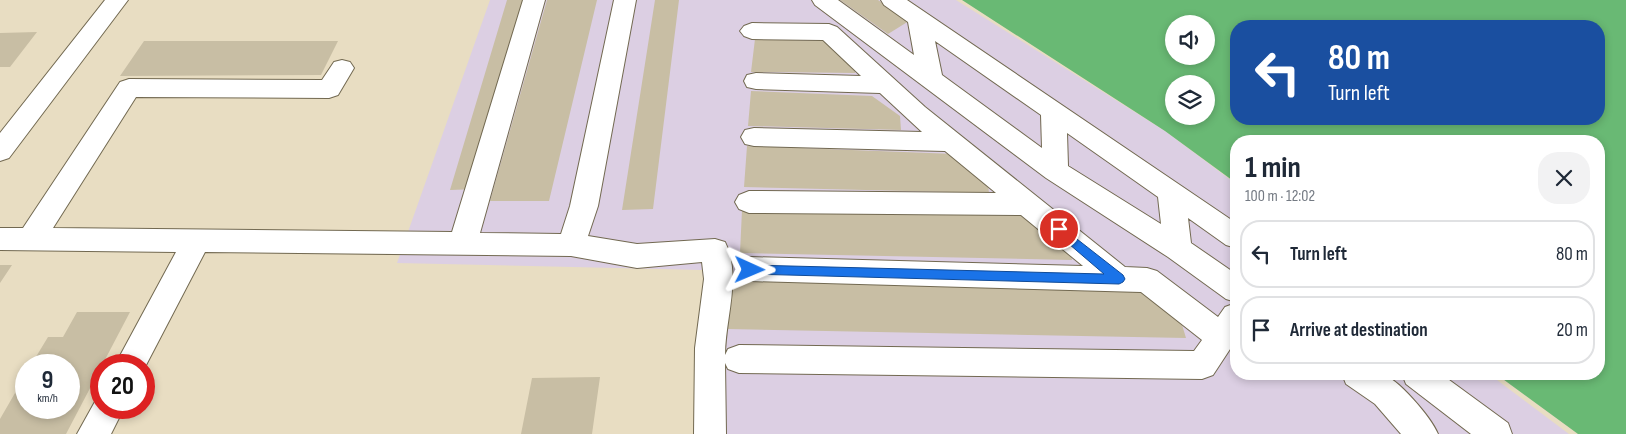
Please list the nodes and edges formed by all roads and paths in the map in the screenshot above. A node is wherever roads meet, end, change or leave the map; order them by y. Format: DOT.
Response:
graph roads {
  1 [pos="117,0"];
  2 [pos="534,0"];
  3 [pos="625,0"];
  4 [pos="823,0"];
  5 [pos="892,0"];
  6 [pos="919,18"];
  7 [pos="752,31"];
  8 [pos="342,68"];
  9 [pos="756,81"];
  10 [pos="931,81"];
  11 [pos="887,85"];
  12 [pos="1054,113"];
  13 [pos="754,137"];
  14 [pos="952,142"];
  15 [pos="0,151"];
  16 [pos="1055,171"];
  17 [pos="1171,193"];
  18 [pos="749,202"];
  19 [pos="1029,204"];
  20 [pos="1230,233"];
  21 [pos="0,239"];
  22 [pos="31,239"];
  23 [pos="197,240"];
  24 [pos="463,243"];
  25 [pos="571,245"];
  26 [pos="1178,248"];
  27 [pos="750,270"];
  28 [pos="1119,279"];
  29 [pos="1230,286"];
  30 [pos="1229,327"];
  31 [pos="136,354"];
  32 [pos="739,359"];
  33 [pos="1366,380"];
  34 [pos="1425,380"];
  35 [pos="102,419"];
  36 [pos="94,434"];
  37 [pos="710,434"];
  38 [pos="1422,434"];
  39 [pos="1496,434"];
  1 -- 15 [label="lane"];
  2 -- 24 [label="lane"];
  3 -- 25 [label="lane"];
  4 -- 10 [label="lane"];
  5 -- 6 [label="lane"];
  6 -- 10 [label="lane"];
  6 -- 12 [label="lane"];
  7 -- 11 [label="lane"];
  8 -- 22 [label="lane"];
  9 -- 11 [label="lane"];
  10 -- 16 [label="lane"];
  11 -- 14 [label="lane"];
  12 -- 16 [label="lane"];
  12 -- 17 [label="lane"];
  13 -- 14 [label="lane"];
  14 -- 19 [label="lane"];
  16 -- 26 [label="lane"];
  17 -- 20 [label="lane"];
  17 -- 26 [label="lane"];
  18 -- 19 [label="lane"];
  19 -- 28 [label="lane"];
  21 -- 22 [label="lane"];
  22 -- 23 [label="lane"];
  23 -- 24 [label="lane"];
  23 -- 31 [label="lane"];
  24 -- 25 [label="lane"];
  25 -- 37 [label="lane"];
  26 -- 29 [label="lane"];
  27 -- 28 [label="lane"];
  28 -- 30 [label="lane"];
  30 -- 32 [label="lane"];
  33 -- 38 [label="lane"];
  34 -- 39 [label="lane"];
  35 -- 36 [label="lane"];
}
